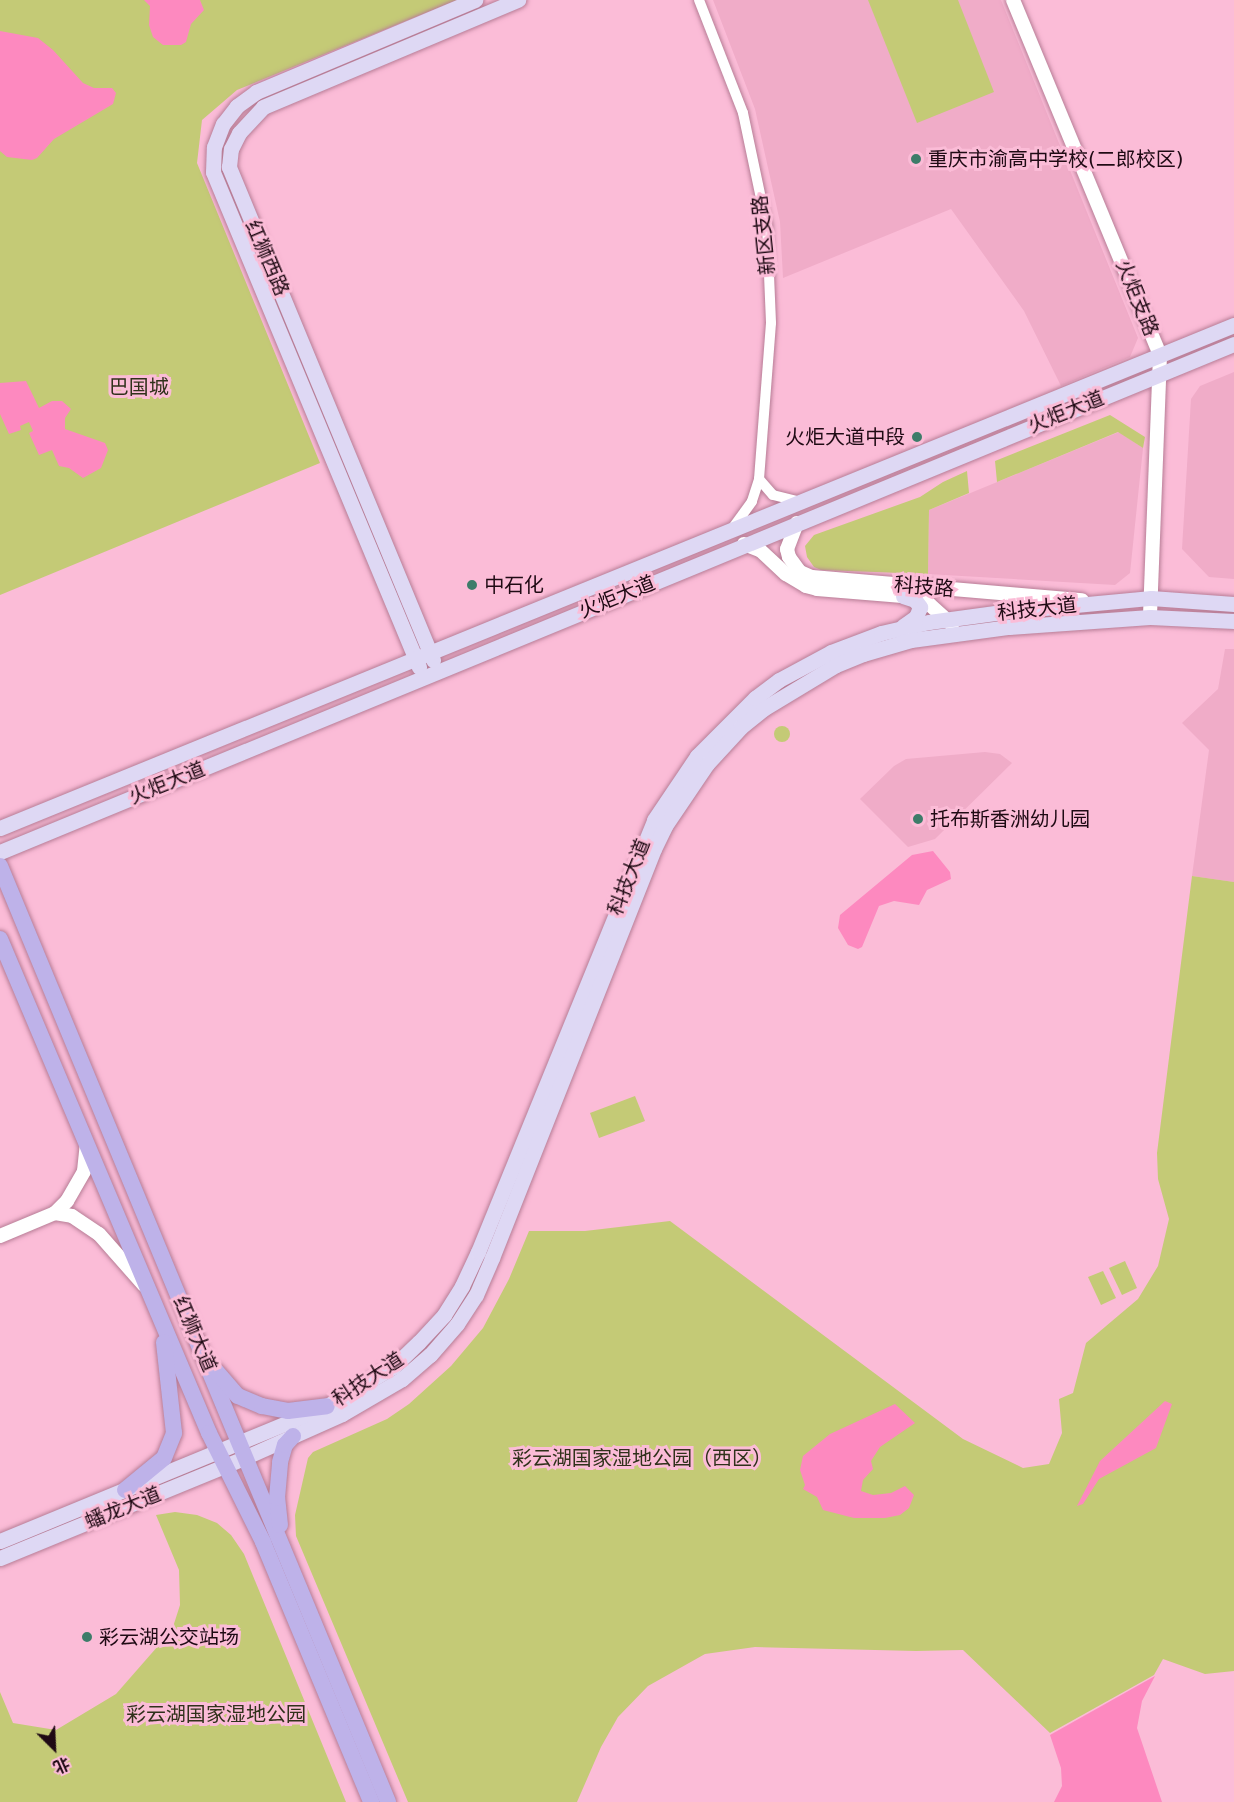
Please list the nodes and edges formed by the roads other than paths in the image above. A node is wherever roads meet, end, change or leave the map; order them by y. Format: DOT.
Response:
graph roads {
  1 [pos="476,0"];
  2 [pos="518,0"];
  3 [pos="699,0"];
  4 [pos="1013,0"];
  5 [pos="1234,325"];
  6 [pos="1234,345"];
  7 [pos="1160,355"];
  8 [pos="1159,374"];
  9 [pos="759,479"];
  10 [pos="801,502"];
  11 [pos="797,523"];
  12 [pos="730,530"];
  13 [pos="744,544"];
  14 [pos="903,596"];
  15 [pos="1151,598"];
  16 [pos="1105,602"];
  17 [pos="1234,604"];
  18 [pos="1150,617"];
  19 [pos="946,620"];
  20 [pos="1234,621"];
  21 [pos="895,630"];
  22 [pos="971,631"];
  23 [pos="423,655"];
  24 [pos="431,674"];
  25 [pos="0,828"];
  26 [pos="0,852"];
  27 [pos="0,866"];
  28 [pos="0,939"];
  29 [pos="87,1144"];
  30 [pos="55,1213"];
  31 [pos="0,1236"];
  32 [pos="148,1290"];
  33 [pos="161,1322"];
  34 [pos="206,1359"];
  35 [pos="327,1406"];
  36 [pos="293,1437"];
  37 [pos="243,1450"];
  38 [pos="222,1459"];
  39 [pos="125,1490"];
  40 [pos="0,1541"];
  41 [pos="0,1558"];
  42 [pos="315,1628"];
  43 [pos="371,1802"];
  44 [pos="388,1802"];
  1 -- 23 [label="main road, 红狮西路"];
  2 -- 23 [label="main road, 红狮西路"];
  3 -- 9 [label="street, 新区支路"];
  4 -- 7 [label="street, 火炬支路"];
  5 -- 7 [label="main road, 火炬大道"];
  6 -- 8 [label="main road, 火炬大道"];
  7 -- 8 [label="street, 火炬支路"];
  7 -- 10 [label="main road, 火炬大道"];
  8 -- 11 [label="main road, 火炬大道"];
  8 -- 15 [label="street, 火炬支路"];
  9 -- 10 [label="street"];
  9 -- 12 [label="street, 新区支路"];
  10 -- 12 [label="main road, 火炬大道"];
  11 -- 13 [label="main road, 火炬大道"];
  11 -- 16 [label="street, 科技路"];
  12 -- 23 [label="main road, 火炬大道"];
  13 -- 14 [label="street, 科技路"];
  13 -- 24 [label="main road, 火炬大道"];
  14 -- 19 [label="street, 科技路"];
  14 -- 21 [label="main road"];
  15 -- 16 [label="main road, 科技大道"];
  15 -- 17 [label="main road, 科技大道"];
  15 -- 18 [label="street, 火炬支路"];
  16 -- 19 [label="main road, 科技大道"];
  18 -- 20 [label="main road, 科技大道"];
  18 -- 22 [label="main road, 科技大道"];
  19 -- 21 [label="main road, 科技大道"];
  19 -- 22 [label="street, 科技路"];
  21 -- 35 [label="main road, 科技大道"];
  22 -- 36 [label="main road, 科技大道"];
  23 -- 24 [label="main road, 红狮西路"];
  23 -- 25 [label="main road, 火炬大道"];
  24 -- 26 [label="main road, 火炬大道"];
  27 -- 34 [label="main road, 红狮大道"];
  28 -- 29 [label="main road, 红狮大道"];
  29 -- 30 [label="street"];
  29 -- 32 [label="main road, 红狮大道"];
  30 -- 31 [label="street"];
  30 -- 32 [label="street"];
  32 -- 33 [label="main road, 红狮大道"];
  33 -- 38 [label="main road, 红狮大道"];
  33 -- 39 [label="main road"];
  34 -- 35 [label="main road"];
  34 -- 37 [label="main road, 红狮大道"];
  35 -- 37 [label="main road, 科技大道"];
  36 -- 37 [label="main road, 科技大道"];
  36 -- 42 [label="main road"];
  37 -- 38 [label="main road, 蟠龙大道"];
  37 -- 42 [label="main road, 红狮大道"];
  38 -- 39 [label="main road, 蟠龙大道"];
  38 -- 41 [label="main road, 蟠龙大道"];
  38 -- 43 [label="main road, 红狮大道"];
  39 -- 40 [label="main road, 蟠龙大道"];
  42 -- 44 [label="main road, 红狮大道"];
}
